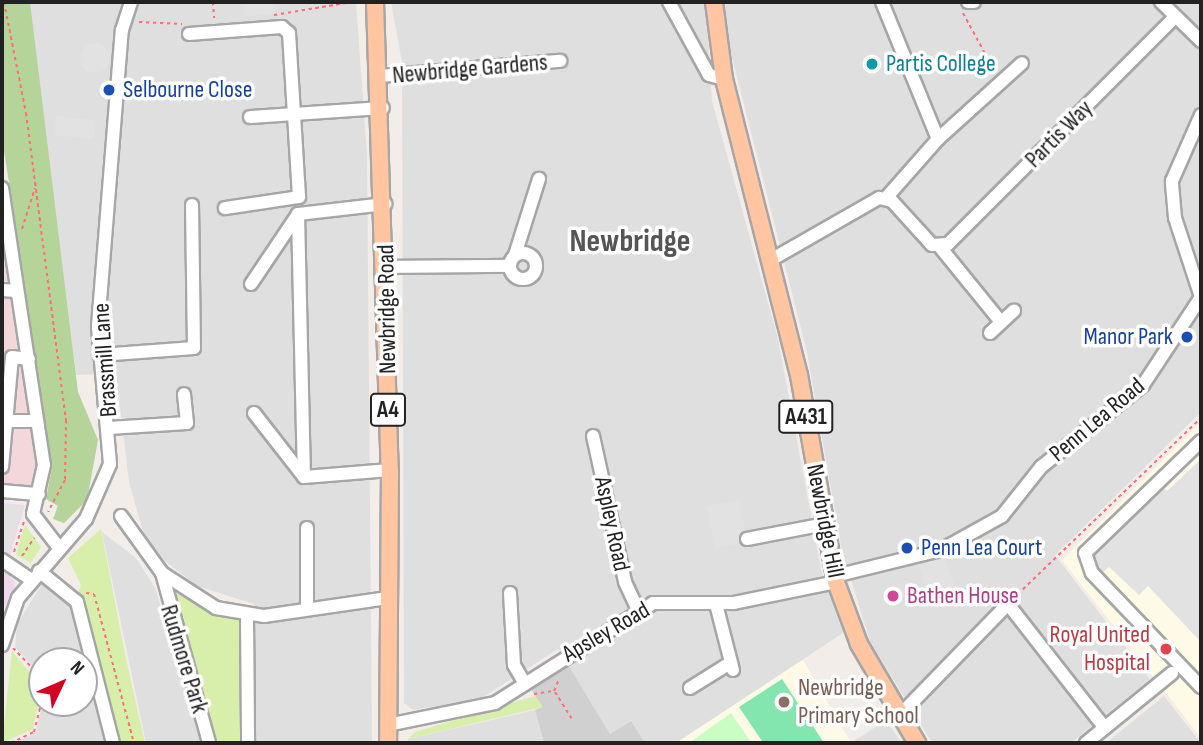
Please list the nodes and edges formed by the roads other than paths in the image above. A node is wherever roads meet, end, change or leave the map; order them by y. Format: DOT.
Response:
graph roads {
  1 [pos="131,2"];
  2 [pos="375,2"];
  3 [pos="669,2"];
  4 [pos="714,2"];
  5 [pos="882,2"];
  6 [pos="966,2"];
  7 [pos="974,2"];
  8 [pos="1161,2"];
  9 [pos="1175,17"];
  10 [pos="189,34"];
  11 [pos="1201,41"];
  12 [pos="560,61"];
  13 [pos="1023,63"];
  14 [pos="380,76"];
  15 [pos="723,79"];
  16 [pos="383,108"];
  17 [pos="295,114"];
  18 [pos="1201,115"];
  19 [pos="250,117"];
  20 [pos="938,139"];
  21 [pos="539,180"];
  22 [pos="2,188"];
  23 [pos="886,198"];
  24 [pos="385,204"];
  25 [pos="192,205"];
  26 [pos="225,208"];
  27 [pos="298,214"];
  28 [pos="940,247"];
  29 [pos="769,261"];
  30 [pos="386,267"];
  31 [pos="251,284"];
  32 [pos="2,290"];
  33 [pos="16,291"];
  34 [pos="1200,305"];
  35 [pos="1014,311"];
  36 [pos="1000,322"];
  37 [pos="990,333"];
  38 [pos="100,355"];
  39 [pos="7,357"];
  40 [pos="29,359"];
  41 [pos="184,394"];
  42 [pos="254,413"];
  43 [pos="7,421"];
  44 [pos="37,421"];
  45 [pos="109,428"];
  46 [pos="593,436"];
  47 [pos="1201,442"];
  48 [pos="2,467"];
  49 [pos="390,470"];
  50 [pos="304,477"];
  51 [pos="2,491"];
  52 [pos="38,494"];
  53 [pos="121,516"];
  54 [pos="825,524"];
  55 [pos="307,528"];
  56 [pos="747,539"];
  57 [pos="60,549"];
  58 [pos="6,562"];
  59 [pos="162,573"];
  60 [pos="35,576"];
  61 [pos="836,579"];
  62 [pos="510,593"];
  63 [pos="388,598"];
  64 [pos="716,604"];
  65 [pos="307,609"];
  66 [pos="638,610"];
  67 [pos="247,616"];
  68 [pos="2,641"];
  69 [pos="1172,673"];
  70 [pos="525,684"];
  71 [pos="1201,687"];
  72 [pos="690,688"];
  73 [pos="898,716"];
  74 [pos="388,725"];
  75 [pos="1105,728"];
  76 [pos="113,743"];
  77 [pos="209,743"];
  78 [pos="248,743"];
  79 [pos="388,743"];
  80 [pos="917,743"];
  81 [pos="1086,743"];
  1 -- 38 [label="street, Brassmill Lane"];
  2 -- 14 [label="main road, Newbridge Road / A4"];
  3 -- 15 [label="street"];
  4 -- 15 [label="main road, A431"];
  5 -- 20 [label="street"];
  6 -- 7 [label="street"];
  8 -- 9 [label="street"];
  9 -- 11 [label="street"];
  9 -- 28 [label="street, Partis Way"];
  10 -- 17 [label="street"];
  12 -- 14 [label="street, Newbridge Gardens"];
  13 -- 20 [label="street"];
  14 -- 16 [label="main road, Newbridge Road / A4"];
  15 -- 29 [label="main road, Newbridge Hill / A431"];
  16 -- 17 [label="street"];
  16 -- 24 [label="main road, Newbridge Road / A4"];
  17 -- 19 [label="street"];
  17 -- 26 [label="street"];
  18 -- 34 [label="street, Penn Lea Road"];
  20 -- 23 [label="street"];
  21 -- 30 [label="street"];
  22 -- 33 [label="street"];
  23 -- 28 [label="street"];
  23 -- 29 [label="street"];
  24 -- 27 [label="street"];
  24 -- 30 [label="main road, Newbridge Road / A4"];
  25 -- 38 [label="street"];
  27 -- 31 [label="street"];
  27 -- 50 [label="street"];
  28 -- 36 [label="street"];
  29 -- 54 [label="main road, Newbridge Hill / A431"];
  30 -- 49 [label="main road, Newbridge Road / A4"];
  32 -- 33 [label="street"];
  33 -- 40 [label="street"];
  34 -- 61 [label="street, Penn Lea Road"];
  35 -- 36 [label="street"];
  36 -- 37 [label="street"];
  38 -- 45 [label="street, Brassmill Lane"];
  39 -- 40 [label="street"];
  39 -- 43 [label="street"];
  40 -- 44 [label="street"];
  41 -- 45 [label="street"];
  42 -- 50 [label="street"];
  43 -- 44 [label="street"];
  43 -- 48 [label="street"];
  44 -- 52 [label="street"];
  45 -- 57 [label="street, Brassmill Lane"];
  46 -- 66 [label="street, Aspley Road"];
  47 -- 71 [label="street"];
  49 -- 50 [label="street"];
  49 -- 63 [label="main road, Newbridge Road / A4"];
  51 -- 52 [label="street"];
  52 -- 57 [label="street"];
  53 -- 59 [label="street, Rudmore Park"];
  54 -- 56 [label="street"];
  54 -- 61 [label="main road, Newbridge Hill / A431"];
  55 -- 65 [label="street"];
  57 -- 60 [label="street, Brassmill Lane"];
  58 -- 60 [label="street"];
  59 -- 67 [label="street, Rudmore Park"];
  59 -- 77 [label="street, Rudmore Park"];
  60 -- 68 [label="street, Brassmill Lane"];
  60 -- 76 [label="street"];
  61 -- 64 [label="street, Apsley Road"];
  61 -- 73 [label="main road, Newbridge Hill / A431"];
  62 -- 70 [label="street"];
  63 -- 65 [label="street, Rudmore Park"];
  63 -- 74 [label="main road, Newbridge Road / A4"];
  64 -- 66 [label="street, Apsley Road"];
  64 -- 72 [label="street"];
  65 -- 67 [label="street, Rudmore Park"];
  66 -- 70 [label="street, Apsley Road"];
  67 -- 78 [label="street, Rudmore Park"];
  69 -- 75 [label="street"];
  70 -- 74 [label="street, Apsley Road"];
  73 -- 75 [label="street"];
  73 -- 80 [label="main road, Newbridge Hill / A431"];
  74 -- 79 [label="main road, Newbridge Road / A4"];
  75 -- 81 [label="street"];
}
